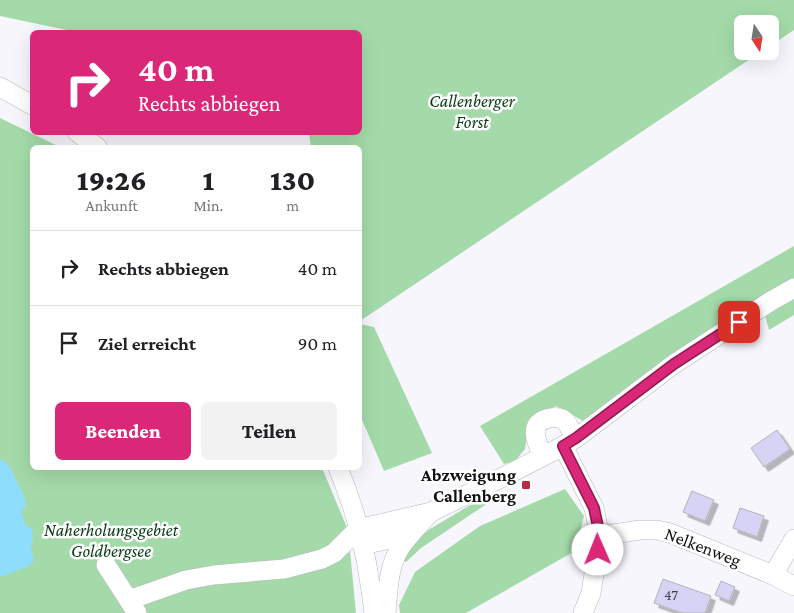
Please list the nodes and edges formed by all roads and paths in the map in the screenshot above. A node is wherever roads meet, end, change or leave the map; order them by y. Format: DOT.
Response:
graph roads {
  1 [pos="0,87"];
  2 [pos="30,104"];
  3 [pos="81,135"];
  4 [pos="94,145"];
  5 [pos="794,288"];
  6 [pos="569,442"];
  7 [pos="543,456"];
  8 [pos="339,470"];
  9 [pos="430,512"];
  10 [pos="410,535"];
  11 [pos="600,536"];
  12 [pos="794,539"];
  13 [pos="362,544"];
  14 [pos="106,565"];
  15 [pos="773,575"];
  16 [pos="794,586"];
  17 [pos="133,606"];
  18 [pos="374,613"];
  19 [pos="386,613"];
  20 [pos="583,613"];
  1 -- 2 [label="street"];
  3 -- 4 [label="street"];
  5 -- 6 [label="street"];
  6 -- 7 [label="street"];
  6 -- 7 [label="street"];
  6 -- 11 [label="street"];
  7 -- 9 [label="street"];
  8 -- 13 [label="street"];
  9 -- 10 [label="street"];
  9 -- 13 [label="street"];
  10 -- 13 [label="street"];
  10 -- 19 [label="street"];
  11 -- 15 [label="street, Nelkenweg"];
  11 -- 20 [label="street"];
  12 -- 15 [label="street"];
  13 -- 17 [label="street"];
  13 -- 18 [label="street"];
  14 -- 17 [label="street"];
  15 -- 16 [label="street, Nelkenweg"];
}
